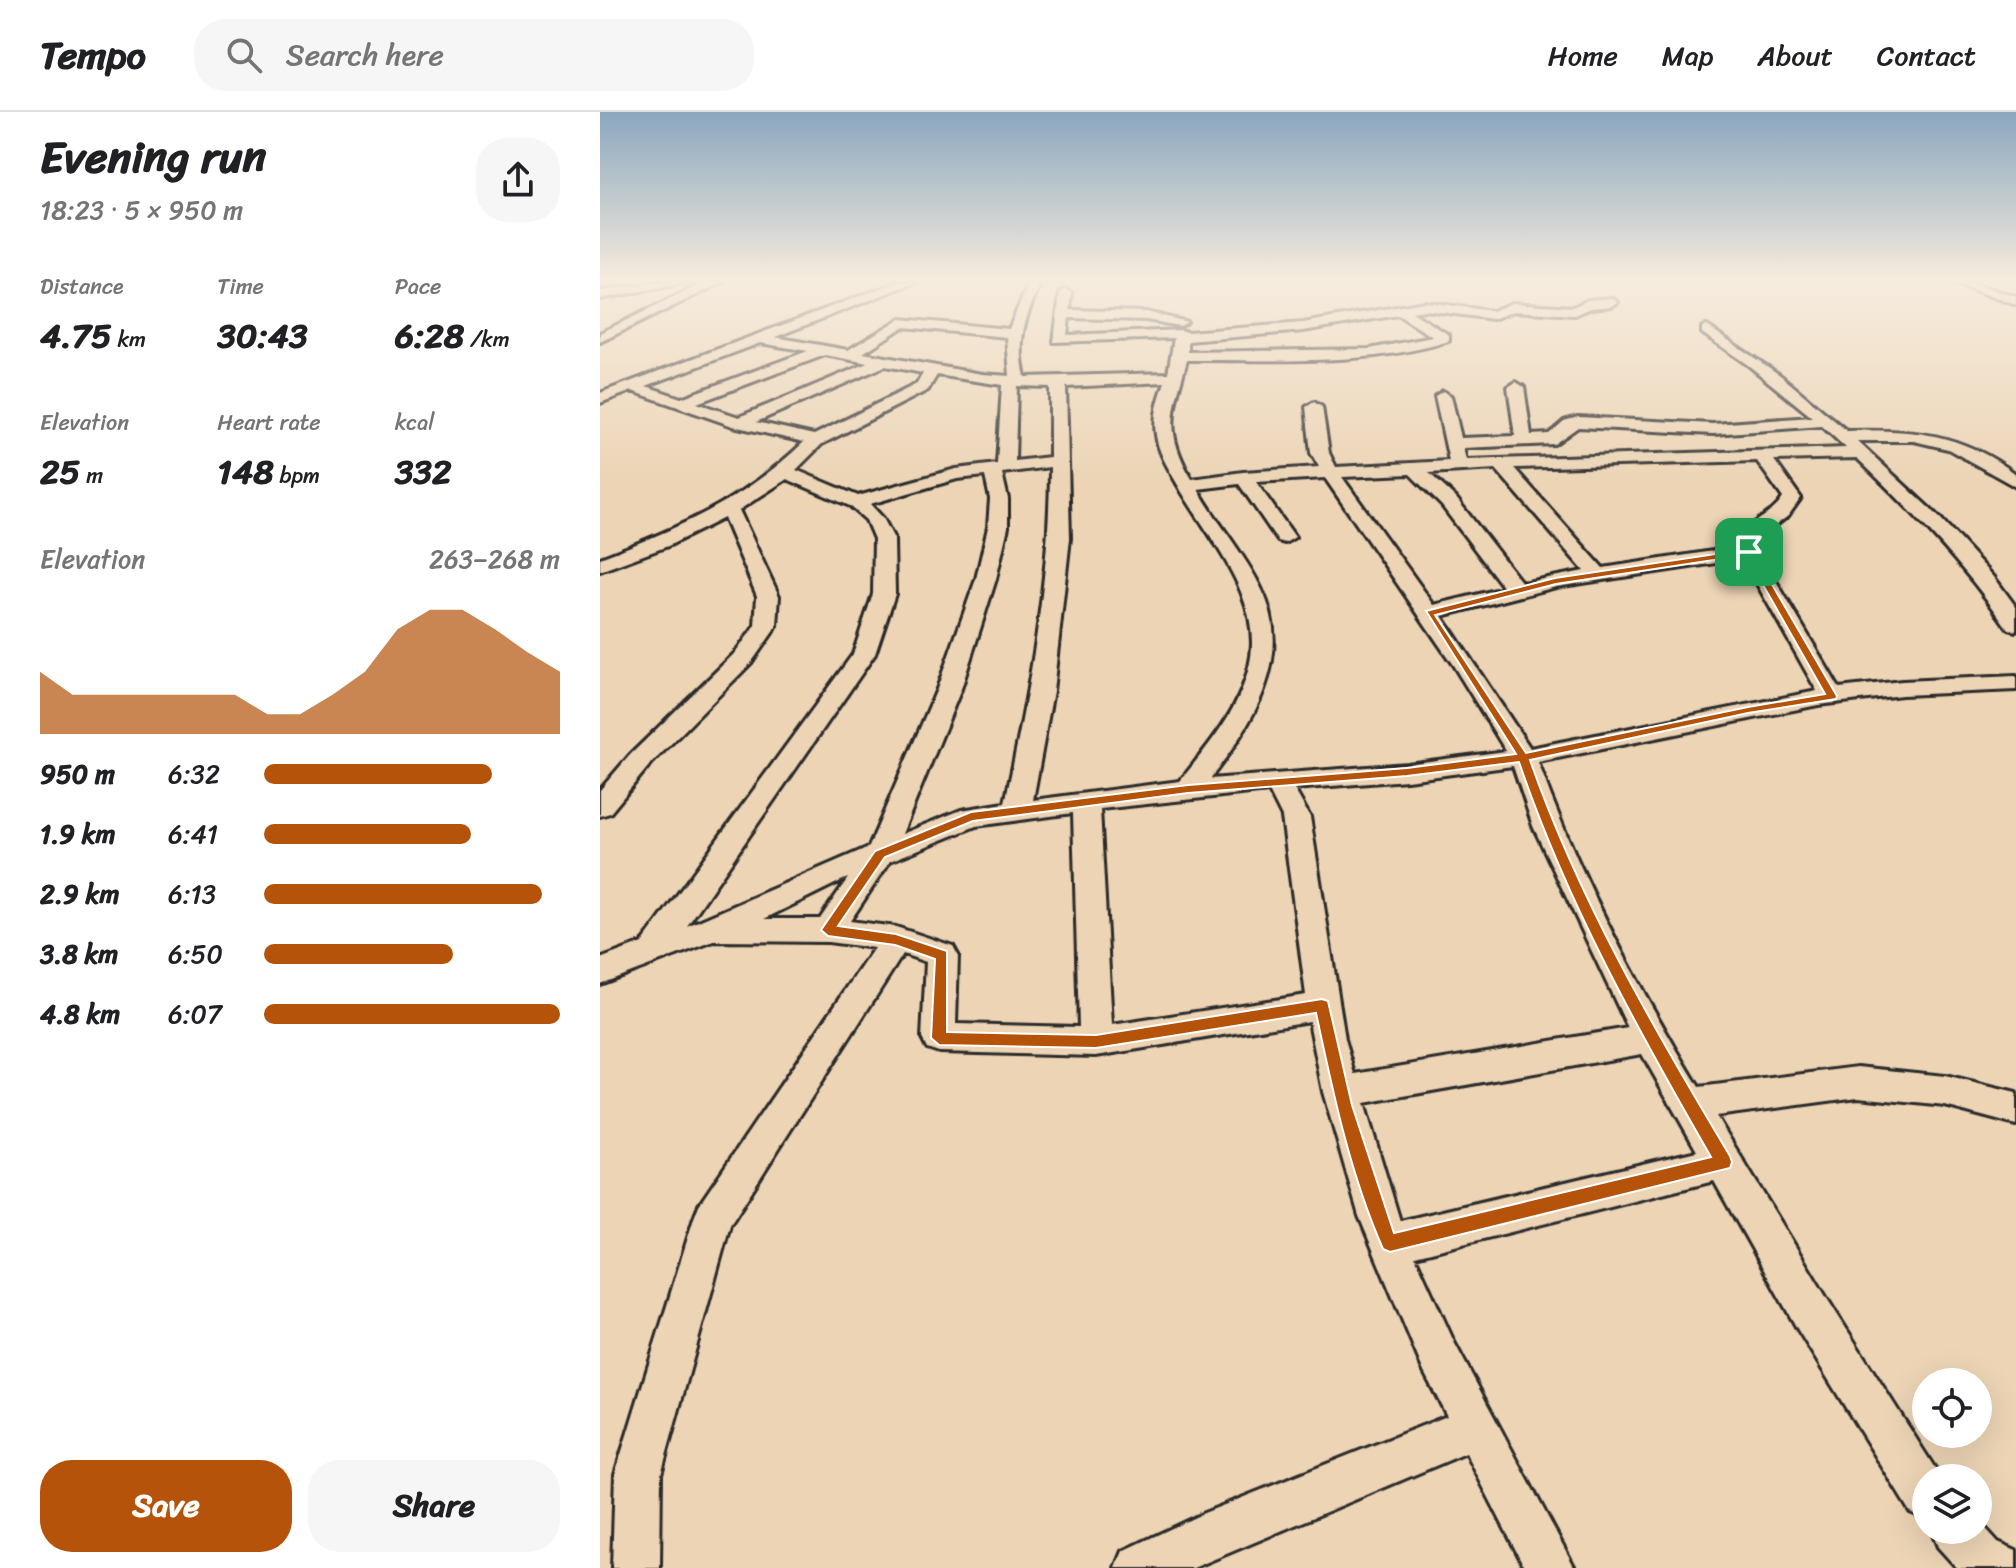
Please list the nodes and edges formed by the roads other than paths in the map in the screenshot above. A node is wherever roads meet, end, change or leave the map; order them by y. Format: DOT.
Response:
graph roads {
  1 [pos="726,350"];
  2 [pos="823,350"];
  3 [pos="858,350"];
  4 [pos="1011,350"];
  5 [pos="1179,350"];
  6 [pos="1296,350"];
  7 [pos="1348,350"];
  8 [pos="1387,350"];
  9 [pos="1737,350"];
  10 [pos="1355,354"];
  11 [pos="850,355"];
  12 [pos="883,361"];
  13 [pos="932,370"];
  14 [pos="1173,377"];
  15 [pos="1015,382"];
  16 [pos="1058,383"];
  17 [pos="631,386"];
  18 [pos="1516,387"];
  19 [pos="1443,396"];
  20 [pos="600,398"];
  21 [pos="680,404"];
  22 [pos="1314,407"];
  23 [pos="1826,421"];
  24 [pos="739,423"];
  25 [pos="1842,436"];
  26 [pos="816,440"];
  27 [pos="1524,441"];
  28 [pos="1454,443"];
  29 [pos="1862,453"];
  30 [pos="1763,457"];
  31 [pos="1059,461"];
  32 [pos="1501,464"];
  33 [pos="1459,466"];
  34 [pos="1413,467"];
  35 [pos="999,468"];
  36 [pos="784,471"];
  37 [pos="1330,472"];
  38 [pos="1243,477"];
  39 [pos="2016,482"];
  40 [pos="1187,485"];
  41 [pos="857,502"];
  42 [pos="729,508"];
  43 [pos="1285,537"];
  44 [pos="1749,552"];
  45 [pos="600,565"];
  46 [pos="1597,573"];
  47 [pos="1517,591"];
  48 [pos="1429,613"];
  49 [pos="2016,624"];
  50 [pos="2016,683"];
  51 [pos="1832,696"];
  52 [pos="1523,757"];
  53 [pos="1277,782"];
  54 [pos="1188,789"];
  55 [pos="1086,803"];
  56 [pos="600,807"];
  57 [pos="1017,811"];
  58 [pos="880,854"];
  59 [pos="828,930"];
  60 [pos="708,931"];
  61 [pos="896,939"];
  62 [pos="652,953"];
  63 [pos="600,972"];
  64 [pos="1322,1006"];
  65 [pos="1652,1038"];
  66 [pos="1096,1042"];
  67 [pos="1341,1092"];
  68 [pos="1690,1104"];
  69 [pos="2016,1109"];
  70 [pos="1724,1162"];
  71 [pos="1390,1243"];
  72 [pos="1475,1427"];
  73 [pos="1912,1474"];
  74 [pos="1968,1544"];
  75 [pos="636,1568"];
  76 [pos="1140,1568"];
  77 [pos="1551,1568"];
  78 [pos="2000,1568"];
  1 -- 17 [label="street"];
  2 -- 11 [label="street"];
  2 -- 21 [label="street"];
  3 -- 11 [label="street"];
  4 -- 15 [label="street"];
  5 -- 14 [label="street"];
  6 -- 10 [label="street"];
  7 -- 10 [label="street"];
  8 -- 10 [label="street"];
  9 -- 23 [label="street"];
  11 -- 12 [label="street"];
  12 -- 13 [label="street"];
  12 -- 24 [label="street"];
  13 -- 15 [label="street"];
  13 -- 26 [label="street"];
  14 -- 16 [label="street"];
  14 -- 40 [label="street"];
  15 -- 16 [label="street"];
  15 -- 35 [label="street"];
  16 -- 31 [label="street"];
  17 -- 20 [label="street"];
  17 -- 21 [label="street"];
  18 -- 27 [label="street"];
  19 -- 28 [label="street"];
  21 -- 24 [label="street"];
  22 -- 37 [label="street"];
  23 -- 25 [label="street"];
  23 -- 27 [label="street"];
  24 -- 26 [label="street"];
  25 -- 29 [label="street"];
  25 -- 39 [label="street"];
  26 -- 36 [label="street"];
  27 -- 28 [label="street"];
  28 -- 33 [label="street"];
  29 -- 30 [label="street"];
  29 -- 49 [label="street"];
  30 -- 32 [label="street"];
  30 -- 44 [label="street"];
  31 -- 35 [label="street"];
  31 -- 57 [label="street"];
  32 -- 33 [label="street"];
  32 -- 46 [label="street"];
  33 -- 34 [label="street"];
  34 -- 37 [label="street"];
  34 -- 47 [label="street"];
  35 -- 41 [label="street"];
  35 -- 58 [label="street"];
  36 -- 41 [label="street"];
  36 -- 42 [label="street"];
  37 -- 38 [label="street"];
  37 -- 48 [label="street"];
  38 -- 40 [label="street"];
  38 -- 43 [label="street"];
  40 -- 54 [label="street"];
  41 -- 62 [label="street"];
  42 -- 45 [label="street"];
  42 -- 56 [label="street"];
  44 -- 46 [label="street"];
  44 -- 51 [label="street"];
  46 -- 47 [label="street"];
  47 -- 48 [label="street"];
  48 -- 52 [label="street"];
  50 -- 51 [label="street"];
  51 -- 52 [label="street"];
  52 -- 53 [label="street"];
  52 -- 65 [label="street"];
  53 -- 54 [label="street"];
  53 -- 64 [label="street"];
  54 -- 55 [label="street"];
  55 -- 57 [label="street"];
  55 -- 66 [label="street"];
  57 -- 58 [label="street"];
  58 -- 59 [label="street"];
  58 -- 60 [label="street"];
  59 -- 60 [label="street"];
  59 -- 61 [label="street"];
  60 -- 62 [label="street"];
  61 -- 66 [label="street"];
  61 -- 75 [label="street"];
  62 -- 63 [label="street"];
  64 -- 66 [label="street"];
  64 -- 67 [label="street"];
  65 -- 67 [label="street"];
  65 -- 68 [label="street"];
  67 -- 71 [label="street"];
  68 -- 69 [label="street"];
  68 -- 70 [label="street"];
  70 -- 71 [label="street"];
  70 -- 73 [label="street"];
  71 -- 72 [label="street"];
  72 -- 76 [label="street"];
  72 -- 77 [label="street"];
  74 -- 78 [label="street"];
}
